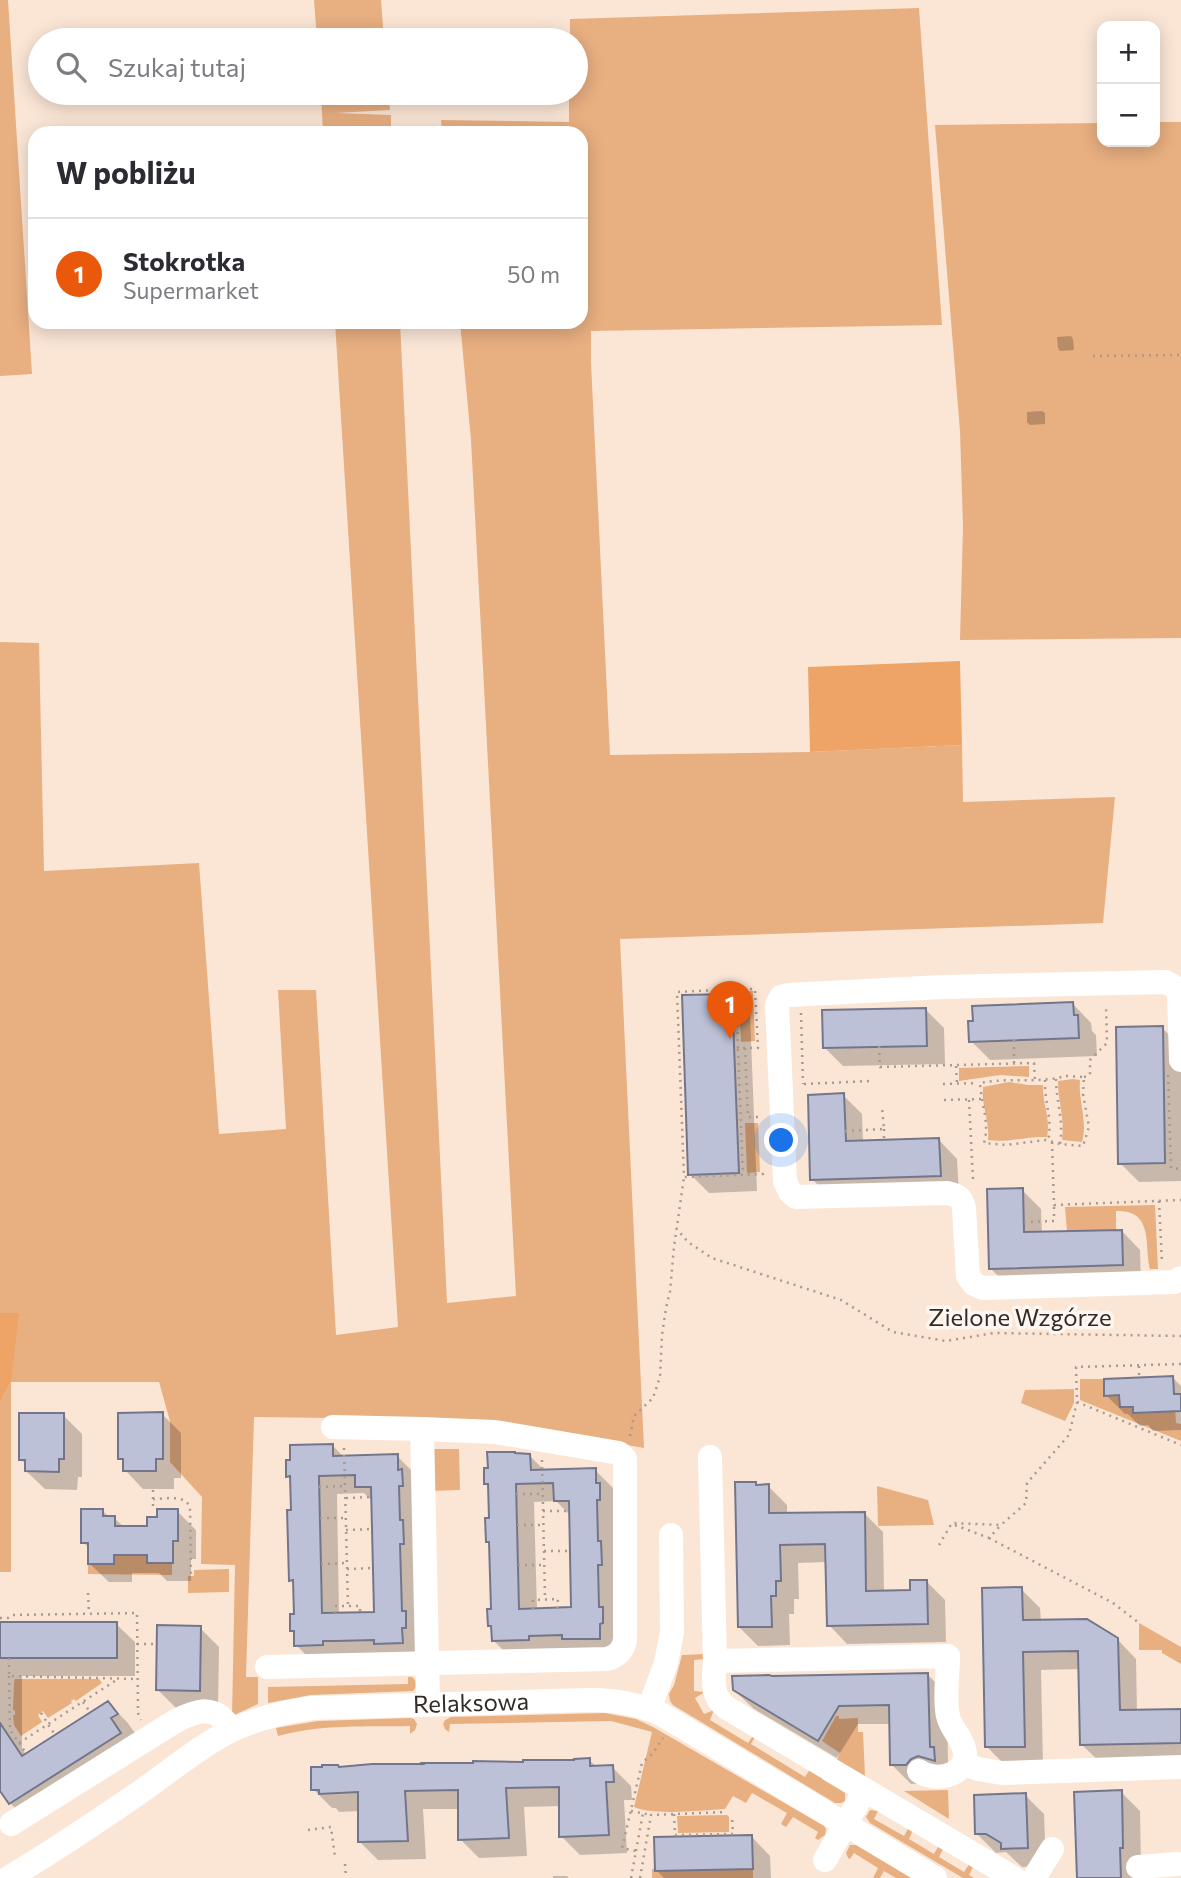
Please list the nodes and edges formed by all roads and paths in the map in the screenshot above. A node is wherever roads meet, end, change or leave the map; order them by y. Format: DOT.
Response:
graph roads {
  1 [pos="1181,355"];
  2 [pos="1093,356"];
  3 [pos="736,989"];
  4 [pos="1105,1005"];
  5 [pos="1014,1040"];
  6 [pos="878,1046"];
  7 [pos="738,1048"];
  8 [pos="745,1048"];
  9 [pos="1014,1064"];
  10 [pos="956,1066"];
  11 [pos="1175,1066"];
  12 [pos="1084,1077"];
  13 [pos="1056,1079"];
  14 [pos="1045,1080"];
  15 [pos="870,1081"];
  16 [pos="1035,1082"];
  17 [pos="979,1083"];
  18 [pos="803,1084"];
  19 [pos="943,1084"];
  20 [pos="957,1084"];
  21 [pos="981,1099"];
  22 [pos="944,1100"];
  23 [pos="969,1100"];
  24 [pos="883,1107"];
  25 [pos="761,1128"];
  26 [pos="884,1129"];
  27 [pos="845,1131"];
  28 [pos="884,1140"];
  29 [pos="1050,1141"];
  30 [pos="1060,1144"];
  31 [pos="762,1163"];
  32 [pos="1181,1169"];
  33 [pos="743,1175"];
  34 [pos="684,1177"];
  35 [pos="973,1181"];
  36 [pos="1181,1200"];
  37 [pos="1159,1201"];
  38 [pos="1054,1205"];
  39 [pos="1024,1223"];
  40 [pos="676,1228"];
  41 [pos="1172,1275"];
  42 [pos="1181,1336"];
  43 [pos="1181,1364"];
  44 [pos="1139,1366"];
  45 [pos="1139,1378"];
  46 [pos="1077,1402"];
  47 [pos="339,1427"];
  48 [pos="422,1430"];
  49 [pos="541,1440"];
  50 [pos="1181,1445"];
  51 [pos="710,1458"];
  52 [pos="625,1460"];
  53 [pos="345,1486"];
  54 [pos="319,1487"];
  55 [pos="153,1490"];
  56 [pos="516,1494"];
  57 [pos="542,1494"];
  58 [pos="371,1497"];
  59 [pos="346,1498"];
  60 [pos="153,1499"];
  61 [pos="153,1509"];
  62 [pos="543,1511"];
  63 [pos="569,1511"];
  64 [pos="346,1517"];
  65 [pos="320,1518"];
  66 [pos="952,1523"];
  67 [pos="517,1525"];
  68 [pos="543,1525"];
  69 [pos="1001,1525"];
  70 [pos="372,1529"];
  71 [pos="346,1530"];
  72 [pos="989,1538"];
  73 [pos="939,1545"];
  74 [pos="570,1550"];
  75 [pos="544,1551"];
  76 [pos="713,1559"];
  77 [pos="347,1563"];
  78 [pos="321,1564"];
  79 [pos="518,1565"];
  80 [pos="544,1565"];
  81 [pos="373,1568"];
  82 [pos="347,1569"];
  83 [pos="191,1576"];
  84 [pos="88,1593"];
  85 [pos="545,1600"];
  86 [pos="348,1606"];
  87 [pos="557,1608"];
  88 [pos="533,1609"];
  89 [pos="360,1612"];
  90 [pos="335,1613"];
  91 [pos="89,1614"];
  92 [pos="0,1618"];
  93 [pos="1139,1623"];
  94 [pos="137,1644"];
  95 [pos="157,1644"];
  96 [pos="9,1658"];
  97 [pos="715,1661"];
  98 [pos="428,1663"];
  99 [pos="267,1667"];
  100 [pos="9,1676"];
  101 [pos="118,1679"];
  102 [pos="137,1679"];
  103 [pos="83,1702"];
  104 [pos="429,1704"];
  105 [pos="649,1709"];
  106 [pos="90,1712"];
  107 [pos="41,1713"];
  108 [pos="48,1724"];
  109 [pos="231,1730"];
  110 [pos="667,1732"];
  111 [pos="55,1735"];
  112 [pos="151,1736"];
  113 [pos="19,1743"];
  114 [pos="26,1753"];
  115 [pos="964,1764"];
  116 [pos="1181,1767"];
  117 [pos="919,1771"];
  118 [pos="865,1790"];
  119 [pos="631,1811"];
  120 [pos="726,1812"];
  121 [pos="643,1813"];
  122 [pos="674,1814"];
  123 [pos="651,1815"];
  124 [pos="732,1816"];
  125 [pos="11,1824"];
  126 [pos="846,1824"];
  127 [pos="308,1830"];
  128 [pos="1052,1849"];
  129 [pos="636,1852"];
  130 [pos="335,1857"];
  131 [pos="825,1860"];
  132 [pos="345,1864"];
  133 [pos="0,1866"];
  134 [pos="1139,1867"];
  135 [pos="1178,1869"];
  136 [pos="8,1878"];
  137 [pos="346,1878"];
  138 [pos="631,1878"];
  139 [pos="640,1878"];
  140 [pos="936,1878"];
  141 [pos="1014,1878"];
  142 [pos="1034,1878"];
  1 -- 2 [label="path"];
  3 -- 7 [label="path"];
  3 -- 8 [label="path"];
  3 -- 34 [label="path"];
  4 -- 12 [label="path"];
  5 -- 9 [label="path"];
  6 -- 10 [label="path"];
  7 -- 8 [label="path"];
  7 -- 33 [label="path"];
  8 -- 25 [label="path"];
  9 -- 10 [label="path"];
  9 -- 16 [label="path"];
  10 -- 20 [label="path"];
  11 -- 32 [label="path"];
  11 -- 41 [label="street"];
  12 -- 13 [label="path"];
  12 -- 30 [label="path"];
  13 -- 14 [label="path"];
  13 -- 30 [label="path"];
  14 -- 16 [label="path"];
  14 -- 29 [label="path"];
  15 -- 18 [label="path"];
  16 -- 17 [label="path"];
  17 -- 20 [label="path"];
  17 -- 21 [label="path"];
  19 -- 20 [label="path"];
  21 -- 23 [label="path"];
  21 -- 29 [label="path"];
  22 -- 23 [label="path"];
  23 -- 35 [label="path"];
  24 -- 26 [label="path"];
  26 -- 27 [label="path"];
  26 -- 28 [label="path"];
  29 -- 30 [label="path"];
  29 -- 38 [label="path"];
  31 -- 33 [label="path"];
  33 -- 34 [label="path"];
  34 -- 40 [label="path"];
  36 -- 37 [label="path"];
  37 -- 38 [label="path"];
  37 -- 41 [label="path"];
  38 -- 39 [label="path"];
  40 -- 42 [label="path, Zielone Wzgórze"];
  40 -- 52 [label="path"];
  43 -- 44 [label="path"];
  44 -- 45 [label="path"];
  44 -- 46 [label="path"];
  46 -- 50 [label="path"];
  46 -- 69 [label="path"];
  47 -- 48 [label="street"];
  47 -- 53 [label="path"];
  48 -- 49 [label="street"];
  48 -- 98 [label="street"];
  49 -- 52 [label="street"];
  49 -- 57 [label="path"];
  51 -- 76 [label="street"];
  52 -- 98 [label="street"];
  53 -- 54 [label="path"];
  53 -- 59 [label="path"];
  55 -- 60 [label="path"];
  56 -- 57 [label="path"];
  57 -- 62 [label="path"];
  58 -- 59 [label="path"];
  59 -- 64 [label="path"];
  60 -- 61 [label="path"];
  60 -- 83 [label="path"];
  62 -- 63 [label="path"];
  62 -- 68 [label="path"];
  64 -- 65 [label="path"];
  64 -- 71 [label="path"];
  66 -- 69 [label="path"];
  66 -- 72 [label="path"];
  66 -- 73 [label="path"];
  67 -- 68 [label="path"];
  68 -- 75 [label="path"];
  69 -- 72 [label="path"];
  70 -- 71 [label="path"];
  71 -- 77 [label="path"];
  72 -- 93 [label="path"];
  74 -- 75 [label="path"];
  75 -- 80 [label="path"];
  76 -- 97 [label="street"];
  76 -- 105 [label="street"];
  77 -- 78 [label="path"];
  77 -- 82 [label="path"];
  79 -- 80 [label="path"];
  80 -- 85 [label="path"];
  81 -- 82 [label="path"];
  82 -- 86 [label="path"];
  84 -- 91 [label="path"];
  85 -- 87 [label="path"];
  85 -- 88 [label="path"];
  86 -- 89 [label="path"];
  86 -- 90 [label="path"];
  91 -- 92 [label="path"];
  91 -- 94 [label="path"];
  94 -- 95 [label="path"];
  94 -- 102 [label="path"];
  96 -- 100 [label="path"];
  97 -- 115 [label="street"];
  97 -- 118 [label="street"];
  98 -- 99 [label="street"];
  98 -- 104 [label="street"];
  100 -- 101 [label="path"];
  100 -- 113 [label="path"];
  101 -- 102 [label="path"];
  101 -- 103 [label="path"];
  102 -- 112 [label="path"];
  103 -- 106 [label="path"];
  103 -- 108 [label="path"];
  104 -- 105 [label="street, Relaksowa"];
  104 -- 109 [label="street, Relaksowa"];
  105 -- 126 [label="street, Relaksowa"];
  107 -- 108 [label="path"];
  108 -- 111 [label="path"];
  108 -- 113 [label="path"];
  109 -- 112 [label="street"];
  109 -- 136 [label="street, Relaksowa"];
  110 -- 119 [label="path"];
  112 -- 125 [label="street"];
  113 -- 114 [label="path"];
  115 -- 116 [label="street"];
  115 -- 117 [label="street"];
  118 -- 126 [label="street"];
  118 -- 141 [label="street"];
  119 -- 121 [label="path"];
  119 -- 129 [label="path"];
  120 -- 122 [label="path"];
  121 -- 123 [label="path"];
  121 -- 129 [label="path"];
  122 -- 123 [label="path"];
  122 -- 124 [label="path"];
  123 -- 139 [label="path"];
  126 -- 131 [label="street"];
  126 -- 140 [label="street, Relaksowa"];
  127 -- 130 [label="path"];
  128 -- 142 [label="street"];
  129 -- 138 [label="path"];
  132 -- 137 [label="path"];
  133 -- 136 [label="street"];
  134 -- 135 [label="street"];
}
